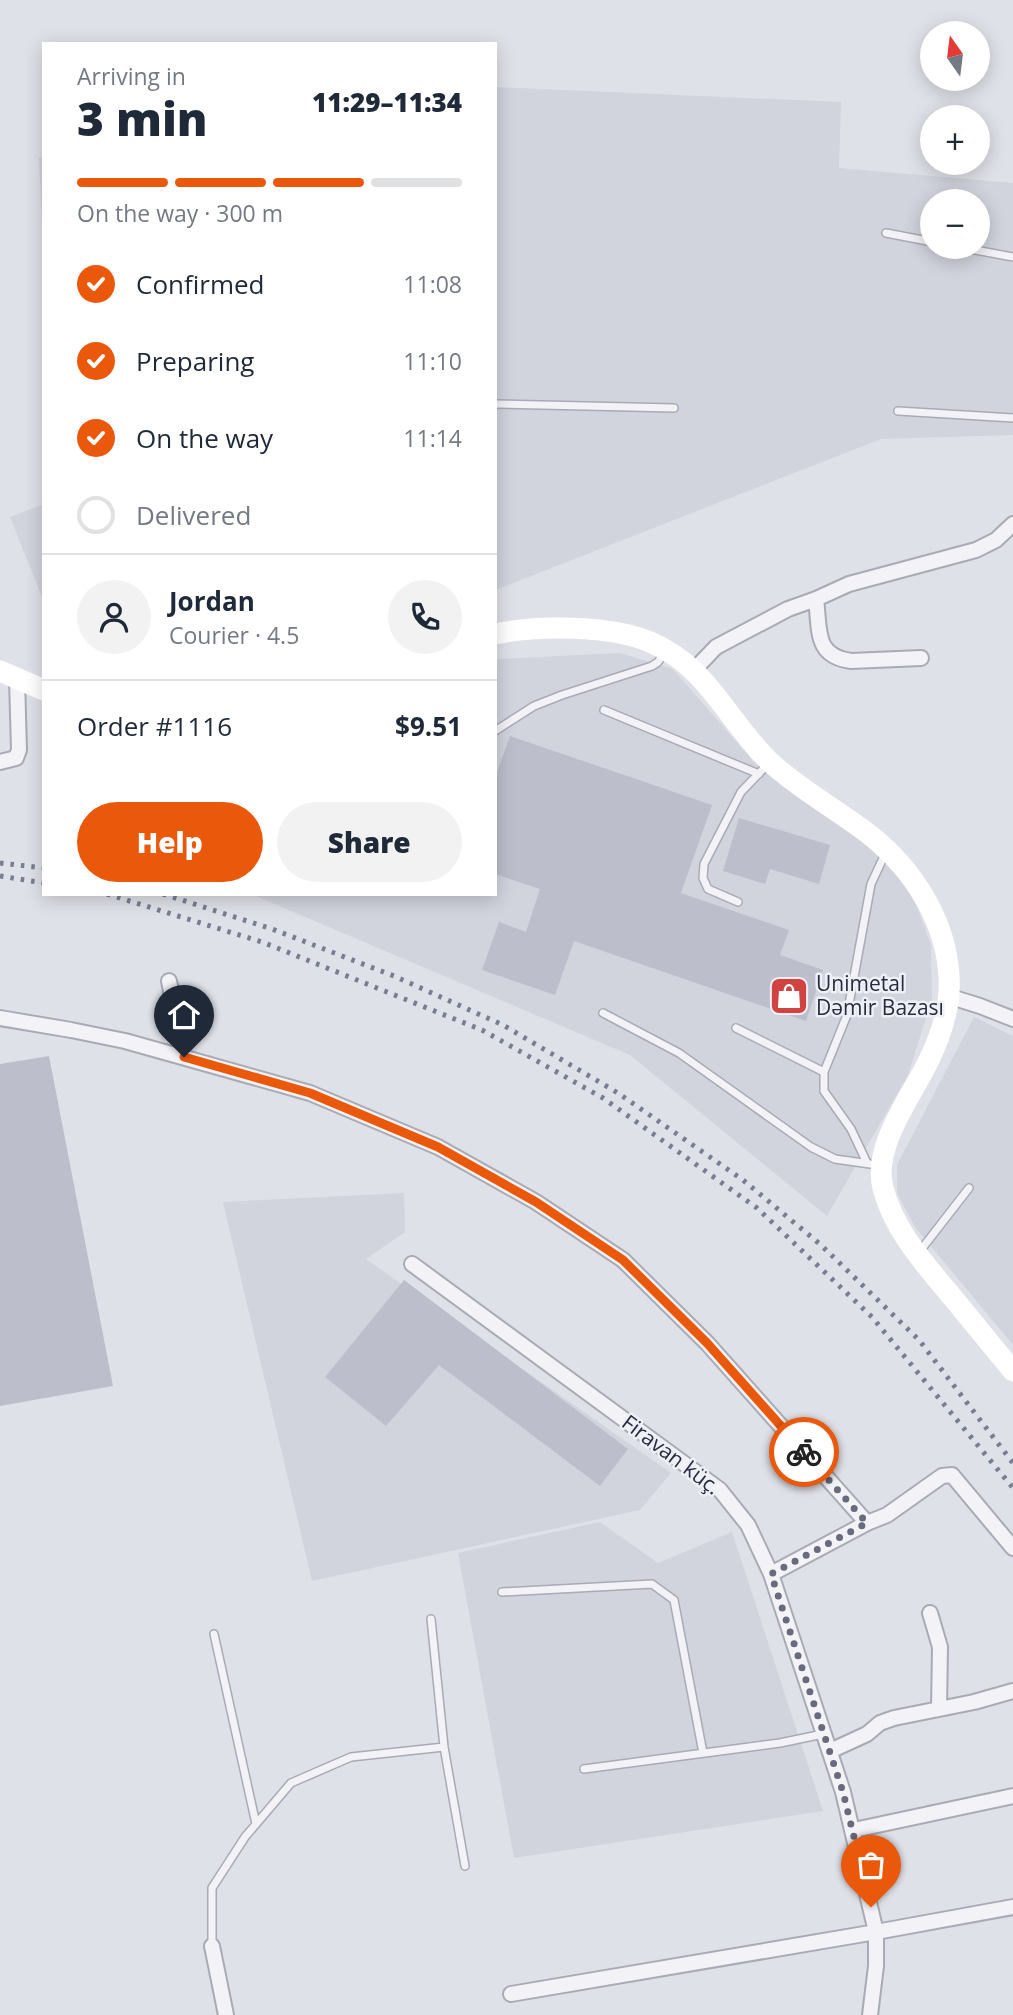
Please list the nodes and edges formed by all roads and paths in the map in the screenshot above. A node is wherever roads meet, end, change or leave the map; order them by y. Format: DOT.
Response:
graph roads {
  1 [pos="886,233"];
  2 [pos="920,240"];
  3 [pos="990,253"];
  4 [pos="1013,257"];
  5 [pos="497,404"];
  6 [pos="674,408"];
  7 [pos="898,411"];
  8 [pos="1013,418"];
  9 [pos="1013,524"];
  10 [pos="816,600"];
  11 [pos="497,634"];
  12 [pos="666,650"];
  13 [pos="921,658"];
  14 [pos="694,670"];
  15 [pos="9,675"];
  16 [pos="42,689"];
  17 [pos="604,710"];
  18 [pos="497,730"];
  19 [pos="0,762"];
  20 [pos="764,768"];
  21 [pos="887,850"];
  22 [pos="738,902"];
  23 [pos="169,981"];
  24 [pos="948,996"];
  25 [pos="603,1013"];
  26 [pos="0,1018"];
  27 [pos="1013,1019"];
  28 [pos="736,1028"];
  29 [pos="184,1057"];
  30 [pos="824,1072"];
  31 [pos="873,1166"];
  32 [pos="969,1188"];
  33 [pos="917,1254"];
  34 [pos="412,1264"];
  35 [pos="1013,1371"];
  36 [pos="867,1523"];
  37 [pos="1013,1548"];
  38 [pos="771,1574"];
  39 [pos="502,1592"];
  40 [pos="930,1613"];
  41 [pos="431,1619"];
  42 [pos="214,1634"];
  43 [pos="1013,1691"];
  44 [pos="939,1709"];
  45 [pos="824,1734"];
  46 [pos="444,1747"];
  47 [pos="830,1751"];
  48 [pos="703,1753"];
  49 [pos="584,1769"];
  50 [pos="1013,1796"];
  51 [pos="256,1824"];
  52 [pos="854,1830"];
  53 [pos="465,1866"];
  54 [pos="1013,1907"];
  55 [pos="876,1932"];
  56 [pos="212,1946"];
  57 [pos="511,1994"];
  58 [pos="226,2015"];
  59 [pos="870,2015"];
  1 -- 2 [label="lane"];
  3 -- 4 [label="lane"];
  5 -- 6 [label="lane"];
  7 -- 8 [label="lane"];
  9 -- 10 [label="street"];
  10 -- 13 [label="street"];
  10 -- 14 [label="street"];
  11 -- 12 [label="main road"];
  12 -- 14 [label="main road"];
  12 -- 18 [label="lane"];
  14 -- 20 [label="main road"];
  15 -- 16 [label="main road"];
  15 -- 19 [label="street"];
  17 -- 20 [label="lane"];
  20 -- 21 [label="main road"];
  20 -- 22 [label="lane"];
  21 -- 24 [label="main road"];
  21 -- 30 [label="lane"];
  23 -- 29 [label="street"];
  24 -- 27 [label="street"];
  24 -- 31 [label="main road"];
  25 -- 31 [label="lane"];
  26 -- 29 [label="street"];
  28 -- 30 [label="lane"];
  29 -- 36 [label="street"];
  30 -- 31 [label="lane"];
  31 -- 33 [label="main road"];
  32 -- 33 [label="lane"];
  33 -- 35 [label="main road"];
  34 -- 38 [label="street, Firavan küç."];
  36 -- 37 [label="street"];
  36 -- 38 [label="street"];
  38 -- 45 [label="street, Firavan küç."];
  39 -- 48 [label="lane"];
  40 -- 44 [label="street"];
  41 -- 46 [label="lane"];
  42 -- 51 [label="lane"];
  43 -- 44 [label="street"];
  44 -- 47 [label="street"];
  45 -- 47 [label="street, Firavan küç."];
  45 -- 48 [label="lane"];
  46 -- 51 [label="lane"];
  46 -- 53 [label="lane"];
  47 -- 52 [label="street, Firavan küç."];
  48 -- 49 [label="lane"];
  50 -- 52 [label="street"];
  51 -- 56 [label="lane"];
  52 -- 55 [label="street, Firavan küç."];
  54 -- 55 [label="street"];
  55 -- 57 [label="street"];
  55 -- 59 [label="street, Firavan küç."];
  56 -- 58 [label="street"];
}
